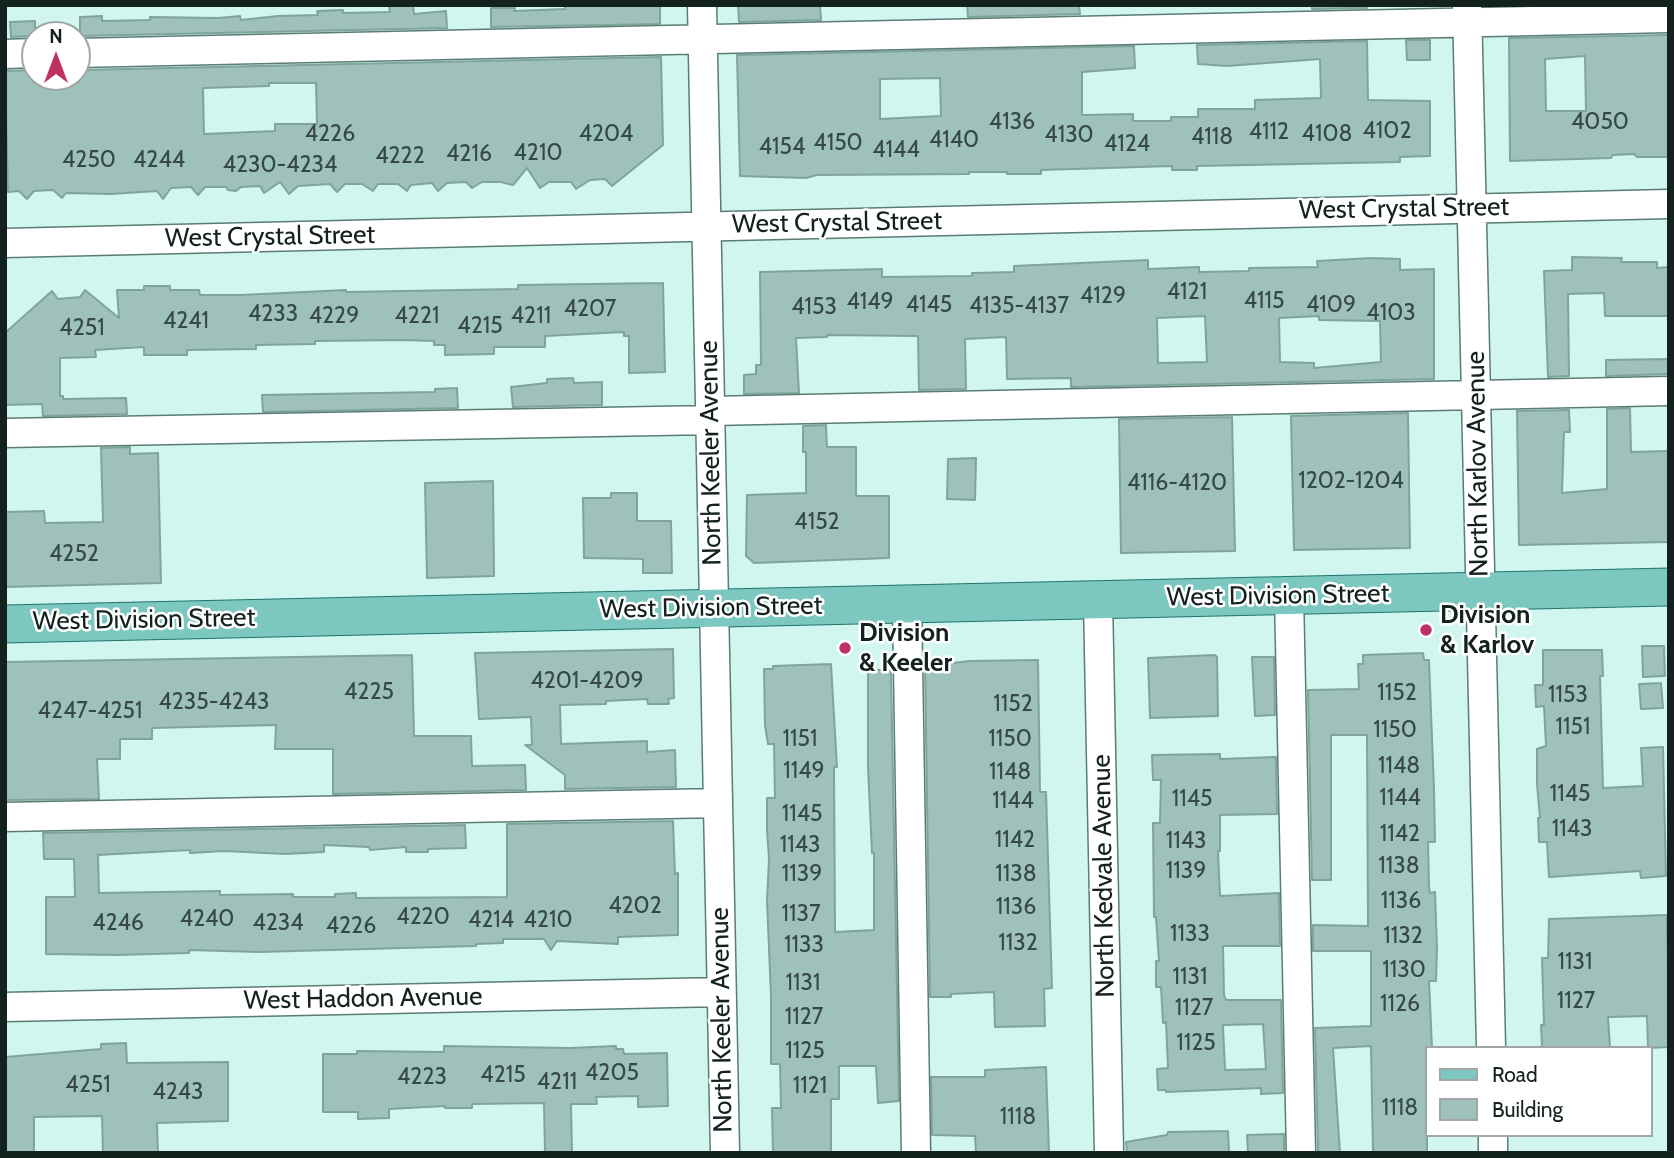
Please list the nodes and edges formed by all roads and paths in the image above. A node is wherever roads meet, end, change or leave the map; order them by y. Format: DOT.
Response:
graph roads {
  1 [pos="702,5"];
  2 [pos="1468,14"];
  3 [pos="1669,18"];
  4 [pos="702,39"];
  5 [pos="91,52"];
  6 [pos="1669,204"];
  7 [pos="1472,207"];
  8 [pos="706,226"];
  9 [pos="5,243"];
  10 [pos="1669,391"];
  11 [pos="1476,395"];
  12 [pos="710,415"];
  13 [pos="5,433"];
  14 [pos="1669,587"];
  15 [pos="1481,591"];
  16 [pos="1289,595"];
  17 [pos="1098,600"];
  18 [pos="907,604"];
  19 [pos="714,607"];
  20 [pos="5,624"];
  21 [pos="718,803"];
  22 [pos="5,817"];
  23 [pos="721,992"];
  24 [pos="5,1007"];
  25 [pos="1491,1046"];
  26 [pos="725,1153"];
  27 [pos="916,1153"];
  28 [pos="1109,1153"];
  29 [pos="1301,1153"];
  1 -- 4 [label="street, North Keeler Avenue"];
  2 -- 3 [label="street"];
  2 -- 4 [label="street"];
  2 -- 7 [label="street, North Karlov Avenue"];
  4 -- 5 [label="street"];
  4 -- 8 [label="street, North Keeler Avenue"];
  6 -- 7 [label="street, West Crystal Street"];
  7 -- 8 [label="street, West Crystal Street"];
  7 -- 11 [label="street, North Karlov Avenue"];
  8 -- 9 [label="street, West Crystal Street"];
  8 -- 12 [label="street, North Keeler Avenue"];
  10 -- 11 [label="street"];
  11 -- 12 [label="street"];
  11 -- 15 [label="street, North Karlov Avenue"];
  12 -- 13 [label="street"];
  12 -- 19 [label="street, North Keeler Avenue"];
  14 -- 15 [label="main road, West Division Street"];
  15 -- 16 [label="main road, West Division Street"];
  15 -- 25 [label="street, North Karlov Avenue"];
  16 -- 17 [label="main road, West Division Street"];
  16 -- 29 [label="street"];
  17 -- 18 [label="main road, West Division Street"];
  17 -- 28 [label="street, North Kedvale Avenue"];
  18 -- 19 [label="main road, West Division Street"];
  18 -- 27 [label="street"];
  19 -- 20 [label="main road, West Division Street"];
  19 -- 21 [label="street, North Keeler Avenue"];
  21 -- 22 [label="street"];
  21 -- 23 [label="street, North Keeler Avenue"];
  23 -- 24 [label="street, West Haddon Avenue"];
  23 -- 26 [label="street, North Keeler Avenue"];
}
